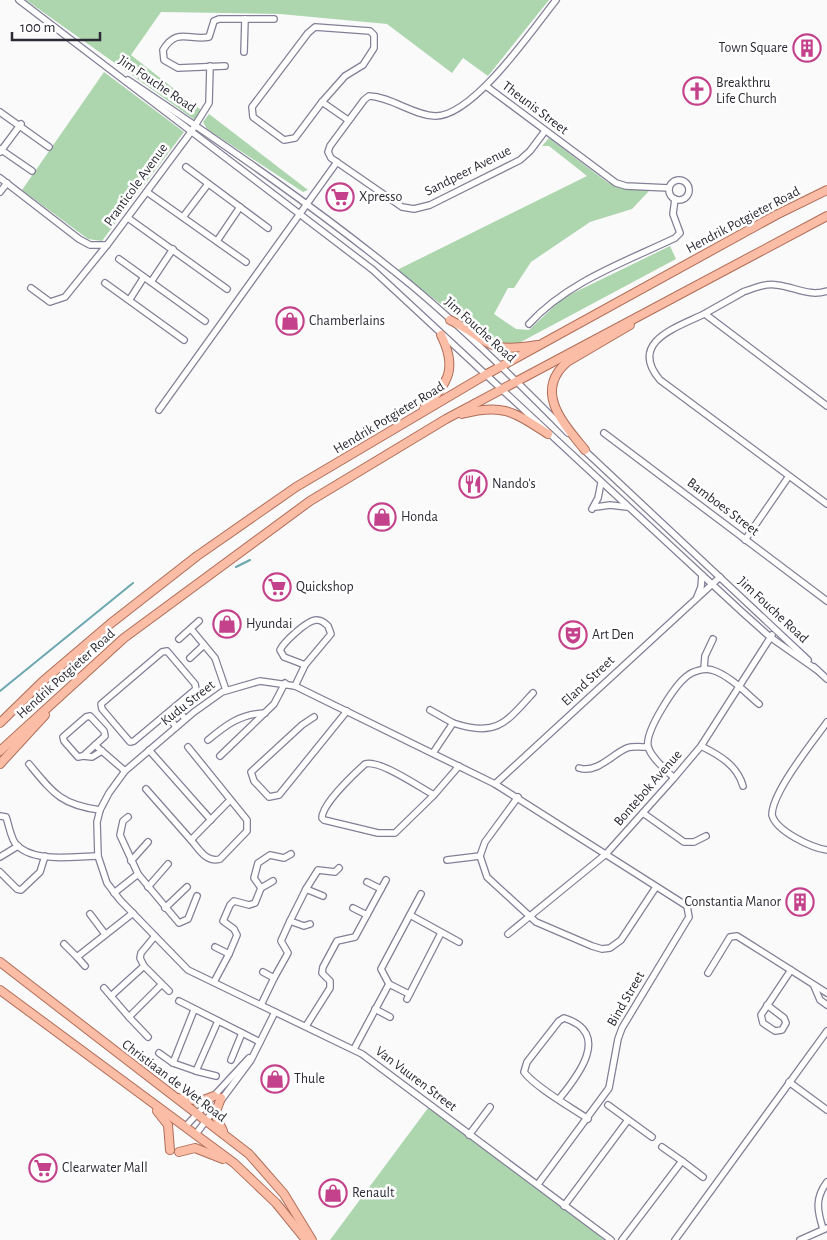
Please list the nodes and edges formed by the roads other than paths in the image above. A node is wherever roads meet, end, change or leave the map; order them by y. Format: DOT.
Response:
graph roads {
  1 [pos="18,0"];
  2 [pos="556,0"];
  3 [pos="245,19"];
  4 [pos="274,19"];
  5 [pos="244,52"];
  6 [pos="89,54"];
  7 [pos="210,66"];
  8 [pos="225,66"];
  9 [pos="486,86"];
  10 [pos="322,102"];
  11 [pos="0,112"];
  12 [pos="348,120"];
  13 [pos="20,124"];
  14 [pos="195,125"];
  15 [pos="545,131"];
  16 [pos="191,132"];
  17 [pos="49,147"];
  18 [pos="1,150"];
  19 [pos="337,162"];
  20 [pos="186,167"];
  21 [pos="32,171"];
  22 [pos="0,178"];
  23 [pos="7,183"];
  24 [pos="208,184"];
  25 [pos="669,188"];
  26 [pos="827,190"];
  27 [pos="0,192"];
  28 [pos="147,192"];
  29 [pos="675,199"];
  30 [pos="306,202"];
  31 [pos="240,207"];
  32 [pos="298,214"];
  33 [pos="827,216"];
  34 [pos="128,218"];
  35 [pos="183,218"];
  36 [pos="268,228"];
  37 [pos="217,241"];
  38 [pos="107,245"];
  39 [pos="173,249"];
  40 [pos="119,258"];
  41 [pos="246,262"];
  42 [pos="144,277"];
  43 [pos="151,282"];
  44 [pos="106,283"];
  45 [pos="31,288"];
  46 [pos="227,289"];
  47 [pos="827,291"];
  48 [pos="672,298"];
  49 [pos="130,299"];
  50 [pos="705,314"];
  51 [pos="450,320"];
  52 [pos="205,321"];
  53 [pos="529,324"];
  54 [pos="441,335"];
  55 [pos="184,340"];
  56 [pos="545,343"];
  57 [pos="500,367"];
  58 [pos="487,374"];
  59 [pos="517,381"];
  60 [pos="503,389"];
  61 [pos="827,406"];
  62 [pos="159,410"];
  63 [pos="415,417"];
  64 [pos="446,419"];
  65 [pos="604,433"];
  66 [pos="548,434"];
  67 [pos="585,450"];
  68 [pos="790,476"];
  69 [pos="601,483"];
  70 [pos="827,504"];
  71 [pos="627,508"];
  72 [pos="746,540"];
  73 [pos="702,575"];
  74 [pos="720,577"];
  75 [pos="712,585"];
  76 [pos="695,601"];
  77 [pos="827,601"];
  78 [pos="199,621"];
  79 [pos="191,629"];
  80 [pos="775,630"];
  81 [pos="770,637"];
  82 [pos="179,639"];
  83 [pos="713,639"];
  84 [pos="204,645"];
  85 [pos="190,658"];
  86 [pos="305,665"];
  87 [pos="704,669"];
  88 [pos="817,670"];
  89 [pos="827,679"];
  90 [pos="76,680"];
  91 [pos="286,684"];
  92 [pos="295,686"];
  93 [pos="740,688"];
  94 [pos="226,690"];
  95 [pos="533,693"];
  96 [pos="759,704"];
  97 [pos="176,706"];
  98 [pos="430,710"];
  99 [pos="347,711"];
  100 [pos="265,713"];
  101 [pos="167,714"];
  102 [pos="314,717"];
  103 [pos="185,719"];
  104 [pos="827,722"];
  105 [pos="0,723"];
  106 [pos="453,723"];
  107 [pos="176,727"];
  108 [pos="208,740"];
  109 [pos="95,745"];
  110 [pos="700,746"];
  111 [pos="188,747"];
  112 [pos="648,747"];
  113 [pos="150,750"];
  114 [pos="0,751"];
  115 [pos="102,751"];
  116 [pos="433,753"];
  117 [pos="83,756"];
  118 [pos="220,756"];
  119 [pos="0,764"];
  120 [pos="29,764"];
  121 [pos="459,766"];
  122 [pos="580,768"];
  123 [pos="125,771"];
  124 [pos="674,778"];
  125 [pos="495,784"];
  126 [pos="742,786"];
  127 [pos="146,790"];
  128 [pos="434,795"];
  129 [pos="518,797"];
  130 [pos="230,800"];
  131 [pos="100,810"];
  132 [pos="643,813"];
  133 [pos="0,816"];
  134 [pos="128,816"];
  135 [pos="211,820"];
  136 [pos="706,836"];
  137 [pos="191,840"];
  138 [pos="148,842"];
  139 [pos="18,846"];
  140 [pos="827,850"];
  141 [pos="291,854"];
  142 [pos="606,854"];
  143 [pos="45,856"];
  144 [pos="98,856"];
  145 [pos="480,856"];
  146 [pos="0,857"];
  147 [pos="447,860"];
  148 [pos="131,861"];
  149 [pos="168,864"];
  150 [pos="339,868"];
  151 [pos="0,872"];
  152 [pos="138,874"];
  153 [pos="386,880"];
  154 [pos="273,881"];
  155 [pos="367,882"];
  156 [pos="148,887"];
  157 [pos="187,887"];
  158 [pos="656,887"];
  159 [pos="262,888"];
  160 [pos="306,889"];
  161 [pos="381,889"];
  162 [pos="114,893"];
  163 [pos="421,894"];
  164 [pos="197,896"];
  165 [pos="323,896"];
  166 [pos="683,903"];
  167 [pos="165,908"];
  168 [pos="353,908"];
  169 [pos="133,913"];
  170 [pos="90,914"];
  171 [pos="410,915"];
  172 [pos="367,916"];
  173 [pos="530,916"];
  174 [pos="290,921"];
  175 [pos="310,924"];
  176 [pos="441,933"];
  177 [pos="105,934"];
  178 [pos="508,934"];
  179 [pos="155,936"];
  180 [pos="459,942"];
  181 [pos="64,944"];
  182 [pos="215,947"];
  183 [pos="229,954"];
  184 [pos="77,958"];
  185 [pos="0,962"];
  186 [pos="85,966"];
  187 [pos="144,966"];
  188 [pos="188,970"];
  189 [pos="790,970"];
  190 [pos="263,972"];
  191 [pos="708,972"];
  192 [pos="274,978"];
  193 [pos="214,982"];
  194 [pos="389,984"];
  195 [pos="812,984"];
  196 [pos="161,985"];
  197 [pos="104,988"];
  198 [pos="0,990"];
  199 [pos="170,992"];
  200 [pos="827,993"];
  201 [pos="111,996"];
  202 [pos="179,1001"];
  203 [pos="261,1005"];
  204 [pos="767,1005"];
  205 [pos="827,1005"];
  206 [pos="375,1009"];
  207 [pos="194,1010"];
  208 [pos="275,1012"];
  209 [pos="129,1017"];
  210 [pos="390,1017"];
  211 [pos="218,1021"];
  212 [pos="306,1026"];
  213 [pos="827,1031"];
  214 [pos="242,1033"];
  215 [pos="148,1037"];
  216 [pos="260,1042"];
  217 [pos="354,1049"];
  218 [pos="159,1053"];
  219 [pos="231,1060"];
  220 [pos="173,1063"];
  221 [pos="196,1071"];
  222 [pos="216,1076"];
  223 [pos="789,1082"];
  224 [pos="172,1097"];
  225 [pos="217,1097"];
  226 [pos="559,1099"];
  227 [pos="152,1104"];
  228 [pos="608,1105"];
  229 [pos="490,1107"];
  230 [pos="827,1110"];
  231 [pos="197,1112"];
  232 [pos="205,1119"];
  233 [pos="588,1119"];
  234 [pos="628,1120"];
  235 [pos="186,1126"];
  236 [pos="196,1134"];
  237 [pos="469,1135"];
  238 [pos="227,1136"];
  239 [pos="652,1137"];
  240 [pos="662,1147"];
  241 [pos="170,1150"];
  242 [pos="179,1152"];
  243 [pos="682,1160"];
  244 [pos="234,1164"];
  245 [pos="703,1177"];
  246 [pos="827,1182"];
  247 [pos="538,1184"];
  248 [pos="564,1206"];
  249 [pos="825,1228"];
  250 [pos="306,1240"];
  251 [pos="312,1240"];
  252 [pos="610,1240"];
  253 [pos="622,1240"];
  254 [pos="675,1240"];
  255 [pos="800,1240"];
  1 -- 6 [label="street, Jim Fouche Road"];
  2 -- 9 [label="street, Theunis Street"];
  3 -- 4 [label="street"];
  3 -- 5 [label="street"];
  3 -- 7 [label="street"];
  6 -- 14 [label="street, Jim Fouche Road"];
  6 -- 16 [label="street, Jim Fouche Road"];
  7 -- 8 [label="street"];
  7 -- 14 [label="street, Pranticole Avenue"];
  9 -- 12 [label="street"];
  9 -- 15 [label="street, Theunis Street"];
  10 -- 10 [label="street"];
  10 -- 12 [label="street"];
  11 -- 13 [label="street"];
  12 -- 19 [label="street"];
  13 -- 17 [label="street"];
  13 -- 18 [label="street"];
  14 -- 16 [label="street, Pranticole Avenue"];
  14 -- 30 [label="street, Jim Fouche Road"];
  15 -- 19 [label="street, Sandpeer Avenue"];
  15 -- 25 [label="street, Theunis Street"];
  16 -- 28 [label="street, Pranticole Avenue"];
  16 -- 32 [label="street, Jim Fouche Road"];
  18 -- 21 [label="street"];
  19 -- 30 [label="street"];
  20 -- 24 [label="street"];
  22 -- 23 [label="street, Pranticole Avenue"];
  23 -- 27 [label="street"];
  23 -- 38 [label="street, Pranticole Avenue"];
  24 -- 31 [label="street"];
  24 -- 35 [label="street"];
  25 -- 29 [label="street"];
  25 -- 29 [label="street"];
  26 -- 56 [label="main road, Hendrik Potgieter Road"];
  28 -- 34 [label="street, Pranticole Avenue"];
  28 -- 35 [label="street"];
  29 -- 53 [label="street"];
  30 -- 32 [label="street"];
  30 -- 51 [label="street, Jim Fouche Road"];
  31 -- 36 [label="street"];
  31 -- 37 [label="street"];
  32 -- 54 [label="street, Jim Fouche Road"];
  32 -- 62 [label="street"];
  33 -- 48 [label="main road"];
  34 -- 38 [label="street, Pranticole Avenue"];
  34 -- 39 [label="street"];
  35 -- 37 [label="street"];
  37 -- 41 [label="street"];
  38 -- 45 [label="street"];
  39 -- 43 [label="street"];
  39 -- 46 [label="street"];
  40 -- 42 [label="street"];
  42 -- 43 [label="street"];
  42 -- 49 [label="street"];
  43 -- 52 [label="street"];
  44 -- 49 [label="street"];
  47 -- 50 [label="street"];
  48 -- 59 [label="main road, Hendrik Potgieter Road"];
  48 -- 67 [label="main road"];
  49 -- 55 [label="street"];
  50 -- 61 [label="street"];
  50 -- 68 [label="street"];
  51 -- 56 [label="main road"];
  51 -- 57 [label="street, Jim Fouche Road"];
  54 -- 58 [label="street, Jim Fouche Road"];
  54 -- 63 [label="main road"];
  56 -- 57 [label="main road, Hendrik Potgieter Road"];
  57 -- 58 [label="main road, Hendrik Potgieter Road"];
  57 -- 59 [label="street, Jim Fouche Road"];
  58 -- 60 [label="street, Jim Fouche Road"];
  58 -- 63 [label="main road, Hendrik Potgieter Road"];
  59 -- 60 [label="main road, Hendrik Potgieter Road"];
  59 -- 67 [label="street, Jim Fouche Road"];
  60 -- 64 [label="main road, Hendrik Potgieter Road"];
  60 -- 66 [label="street, Jim Fouche Road"];
  63 -- 105 [label="main road, Hendrik Potgieter Road"];
  64 -- 66 [label="main road"];
  64 -- 90 [label="main road, Hendrik Potgieter Road"];
  65 -- 72 [label="street, Bamboes Street"];
  66 -- 69 [label="street, Jim Fouche Road"];
  67 -- 74 [label="street, Jim Fouche Road"];
  68 -- 70 [label="street"];
  68 -- 72 [label="street"];
  69 -- 71 [label="street, Jim Fouche Road"];
  69 -- 71 [label="street"];
  71 -- 73 [label="street, Jim Fouche Road"];
  72 -- 77 [label="street, Bamboes Street"];
  73 -- 75 [label="street, Jim Fouche Road"];
  73 -- 76 [label="street"];
  74 -- 75 [label="street, Eland Street"];
  74 -- 80 [label="street, Jim Fouche Road"];
  75 -- 76 [label="street, Eland Street"];
  75 -- 81 [label="street, Jim Fouche Road"];
  76 -- 125 [label="street, Eland Street"];
  78 -- 79 [label="street"];
  79 -- 82 [label="street"];
  79 -- 84 [label="street"];
  80 -- 81 [label="street, Bontebok Avenue"];
  80 -- 88 [label="street, Jim Fouche Road"];
  81 -- 88 [label="street, Jim Fouche Road"];
  81 -- 93 [label="street, Bontebok Avenue"];
  83 -- 87 [label="street"];
  84 -- 85 [label="street"];
  84 -- 94 [label="street"];
  86 -- 86 [label="street"];
  86 -- 92 [label="street"];
  87 -- 93 [label="street"];
  87 -- 112 [label="street"];
  88 -- 89 [label="street, Jim Fouche Road"];
  90 -- 114 [label="main road, Hendrik Potgieter Road"];
  90 -- 119 [label="main road"];
  91 -- 92 [label="street, Kudu Street"];
  91 -- 94 [label="street, Kudu Street"];
  91 -- 100 [label="street"];
  92 -- 99 [label="street, Kudu Street"];
  93 -- 96 [label="street"];
  93 -- 110 [label="street, Bontebok Avenue"];
  94 -- 103 [label="street, Kudu Street"];
  95 -- 106 [label="street"];
  97 -- 101 [label="street"];
  97 -- 101 [label="street"];
  97 -- 103 [label="street"];
  98 -- 106 [label="street"];
  99 -- 102 [label="street"];
  99 -- 116 [label="street, Kudu Street"];
  100 -- 108 [label="street"];
  100 -- 118 [label="street"];
  101 -- 107 [label="street"];
  103 -- 107 [label="street, Kudu Street"];
  104 -- 140 [label="street"];
  106 -- 116 [label="street"];
  107 -- 113 [label="street, Kudu Street"];
  109 -- 115 [label="street"];
  109 -- 117 [label="street"];
  109 -- 117 [label="street"];
  110 -- 124 [label="street, Bontebok Avenue"];
  110 -- 126 [label="street"];
  111 -- 130 [label="street"];
  112 -- 122 [label="street"];
  112 -- 124 [label="street"];
  113 -- 123 [label="street, Kudu Street"];
  113 -- 135 [label="street"];
  115 -- 117 [label="street"];
  115 -- 123 [label="street"];
  116 -- 121 [label="street, Kudu Street"];
  120 -- 131 [label="street"];
  121 -- 125 [label="street, Kudu Street"];
  121 -- 128 [label="street"];
  123 -- 131 [label="street, Kudu Street"];
  124 -- 132 [label="street, Bontebok Avenue"];
  125 -- 129 [label="street, Kudu Street"];
  127 -- 137 [label="street"];
  128 -- 128 [label="street"];
  129 -- 142 [label="street, Kudu Street"];
  129 -- 145 [label="street"];
  130 -- 135 [label="street"];
  130 -- 137 [label="street"];
  131 -- 144 [label="street, Kudu Street"];
  132 -- 136 [label="street"];
  132 -- 142 [label="street, Bontebok Avenue"];
  133 -- 139 [label="street"];
  134 -- 148 [label="street"];
  135 -- 137 [label="street"];
  138 -- 148 [label="street"];
  139 -- 143 [label="street"];
  139 -- 146 [label="street"];
  141 -- 159 [label="street"];
  142 -- 158 [label="street, Kudu Street"];
  142 -- 173 [label="street, Bontebok Avenue"];
  143 -- 144 [label="street"];
  143 -- 151 [label="street"];
  144 -- 162 [label="street, Kudu Street"];
  145 -- 147 [label="street"];
  145 -- 173 [label="street"];
  148 -- 152 [label="street"];
  149 -- 156 [label="street"];
  150 -- 160 [label="street"];
  152 -- 156 [label="street"];
  152 -- 162 [label="street"];
  153 -- 161 [label="street"];
  154 -- 159 [label="street"];
  155 -- 161 [label="street"];
  156 -- 167 [label="street"];
  157 -- 167 [label="street"];
  158 -- 166 [label="street, Kudu Street"];
  158 -- 173 [label="street"];
  159 -- 183 [label="street"];
  160 -- 165 [label="street"];
  160 -- 174 [label="street"];
  161 -- 172 [label="street"];
  162 -- 169 [label="street, Kudu Street"];
  163 -- 171 [label="street"];
  164 -- 167 [label="street"];
  166 -- 233 [label="street, Bind Street"];
  168 -- 172 [label="street"];
  169 -- 177 [label="street"];
  169 -- 179 [label="street, Kudu Street"];
  170 -- 177 [label="street"];
  171 -- 176 [label="street"];
  171 -- 194 [label="street"];
  172 -- 212 [label="street"];
  173 -- 178 [label="street, Bontebok Avenue"];
  174 -- 175 [label="street"];
  174 -- 192 [label="street"];
  176 -- 180 [label="street"];
  176 -- 194 [label="street"];
  177 -- 184 [label="street"];
  179 -- 187 [label="street"];
  179 -- 188 [label="street, Kudu Street"];
  181 -- 184 [label="street"];
  182 -- 183 [label="street"];
  183 -- 193 [label="street"];
  184 -- 186 [label="street"];
  185 -- 224 [label="main road, Christiaan de Wet Road"];
  187 -- 196 [label="street"];
  187 -- 201 [label="street"];
  188 -- 193 [label="street, Van Vuuren Street"];
  189 -- 191 [label="street"];
  189 -- 195 [label="street"];
  189 -- 204 [label="street"];
  190 -- 192 [label="street"];
  192 -- 203 [label="street"];
  193 -- 203 [label="street, Van Vuuren Street"];
  194 -- 206 [label="street"];
  195 -- 200 [label="street"];
  195 -- 205 [label="street"];
  196 -- 199 [label="street"];
  196 -- 209 [label="street"];
  197 -- 201 [label="street"];
  198 -- 227 [label="main road, Christiaan de Wet Road"];
  201 -- 209 [label="street"];
  202 -- 207 [label="street"];
  203 -- 208 [label="street, Van Vuuren Street"];
  204 -- 204 [label="street"];
  206 -- 210 [label="street"];
  206 -- 217 [label="street"];
  207 -- 211 [label="street"];
  207 -- 220 [label="street"];
  208 -- 212 [label="street, Van Vuuren Street"];
  208 -- 216 [label="street"];
  209 -- 215 [label="street"];
  211 -- 214 [label="street"];
  211 -- 221 [label="street"];
  212 -- 217 [label="street, Van Vuuren Street"];
  213 -- 223 [label="street"];
  214 -- 216 [label="street"];
  214 -- 219 [label="street"];
  216 -- 225 [label="street"];
  217 -- 237 [label="street, Van Vuuren Street"];
  218 -- 220 [label="street"];
  220 -- 221 [label="street"];
  221 -- 222 [label="street"];
  223 -- 230 [label="street"];
  223 -- 254 [label="street"];
  224 -- 225 [label="main road"];
  224 -- 231 [label="main road, Christiaan de Wet Road"];
  225 -- 231 [label="street"];
  225 -- 232 [label="street"];
  225 -- 238 [label="main road"];
  226 -- 226 [label="street"];
  226 -- 233 [label="street"];
  227 -- 235 [label="main road, Christiaan de Wet Road"];
  227 -- 241 [label="main road"];
  228 -- 234 [label="street"];
  229 -- 237 [label="street"];
  231 -- 232 [label="main road, Christiaan de Wet Road"];
  231 -- 235 [label="street"];
  232 -- 236 [label="street"];
  232 -- 238 [label="main road, Christiaan de Wet Road"];
  233 -- 247 [label="street, Bind Street"];
  234 -- 239 [label="street"];
  234 -- 248 [label="street"];
  235 -- 236 [label="main road, Christiaan de Wet Road"];
  236 -- 244 [label="main road, Christiaan de Wet Road"];
  237 -- 247 [label="street, Van Vuuren Street"];
  238 -- 251 [label="main road, Christiaan de Wet Road"];
  240 -- 243 [label="street"];
  242 -- 244 [label="main road"];
  243 -- 245 [label="street"];
  243 -- 253 [label="street"];
  244 -- 250 [label="main road, Christiaan de Wet Road"];
  246 -- 249 [label="street"];
  247 -- 248 [label="street, Van Vuuren Street"];
  248 -- 252 [label="street, Van Vuuren Street"];
  249 -- 255 [label="street"];
}
